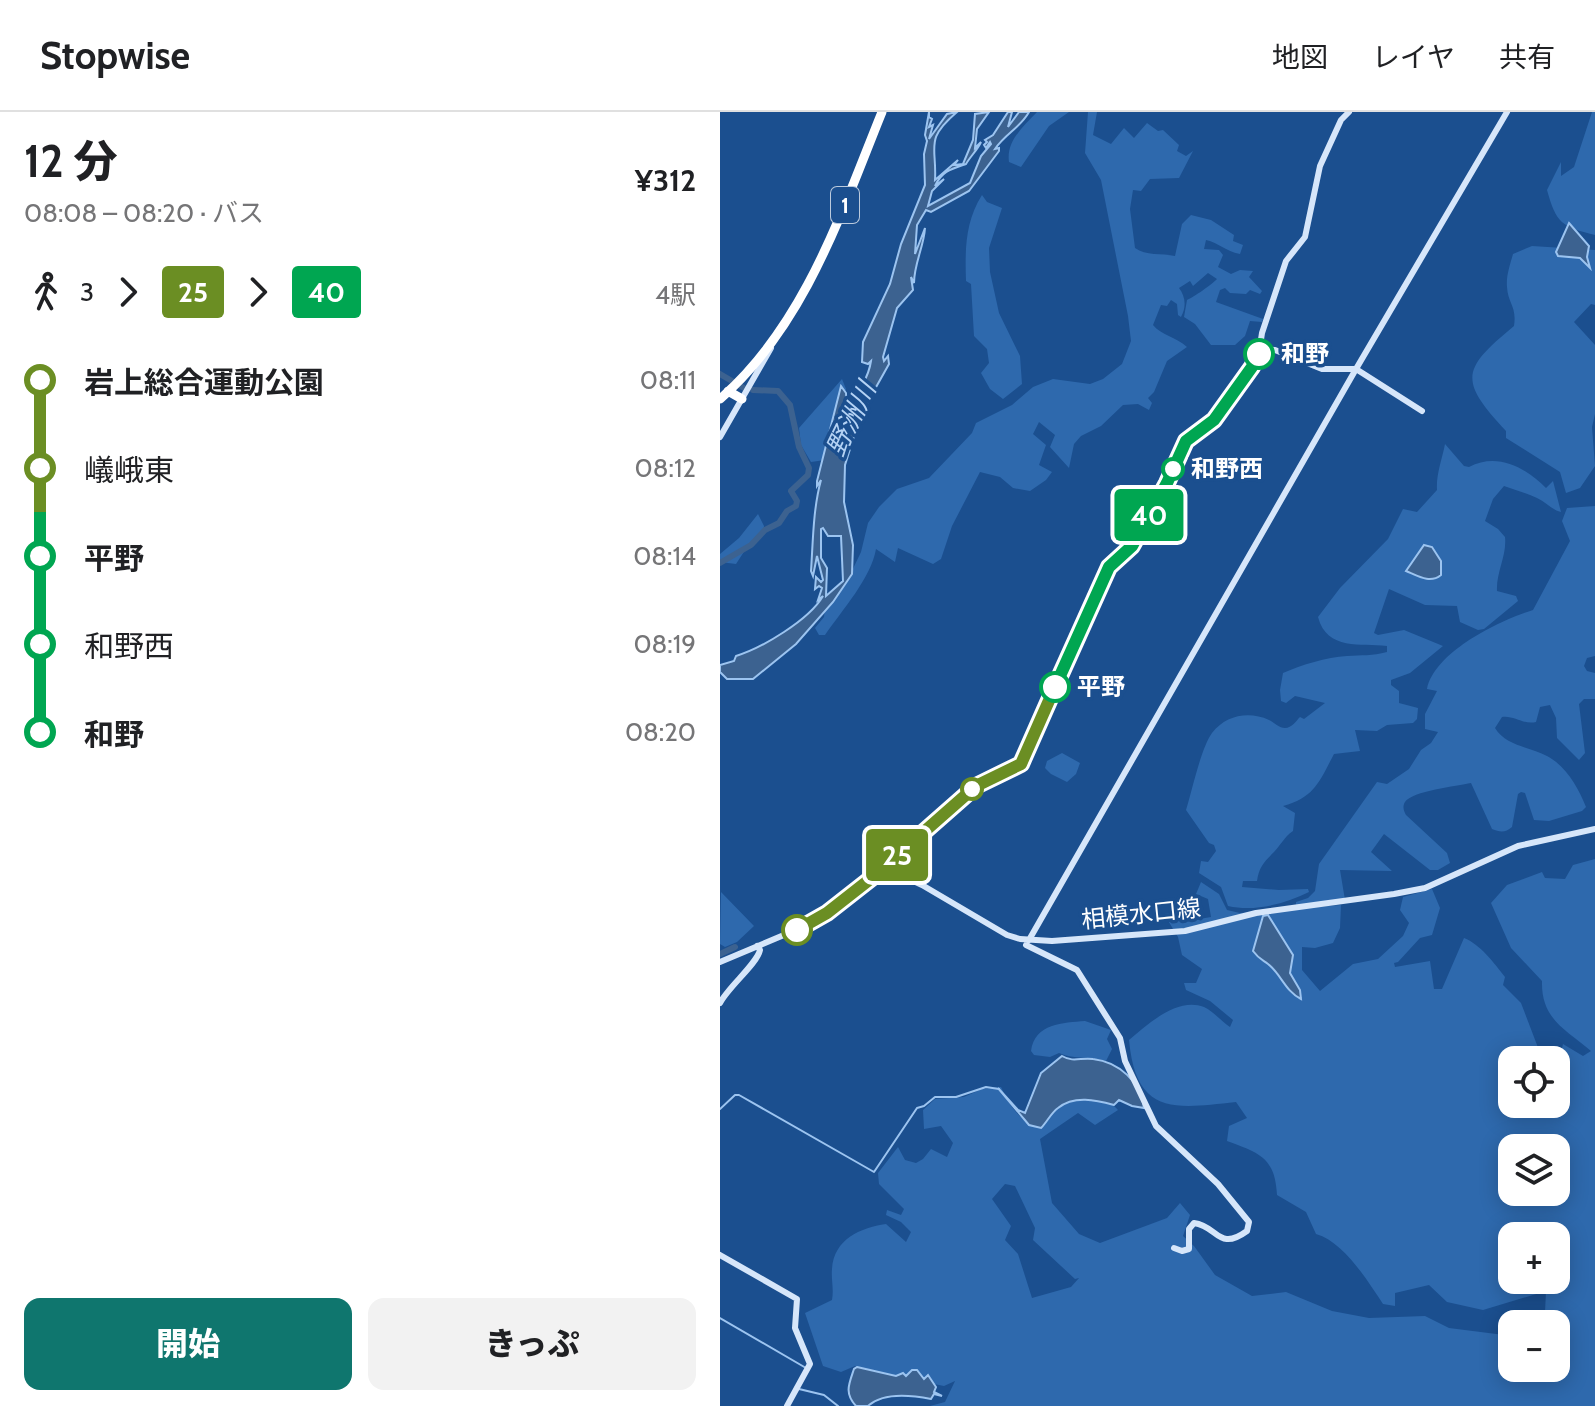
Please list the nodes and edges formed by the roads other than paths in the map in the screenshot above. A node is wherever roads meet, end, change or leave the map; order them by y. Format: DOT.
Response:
graph roads {
  1 [pos="882,112"];
  2 [pos="1349,112"];
  3 [pos="1507,112"];
  4 [pos="801,295"];
  5 [pos="784,323"];
  6 [pos="765,342"];
  7 [pos="1260,349"];
  8 [pos="762,355"];
  9 [pos="760,368"];
  10 [pos="1356,369"];
  11 [pos="731,385"];
  12 [pos="720,399"];
  13 [pos="742,399"];
  14 [pos="1422,411"];
  15 [pos="720,437"];
  16 [pos="1595,829"];
  17 [pos="888,869"];
  18 [pos="1028,942"];
  19 [pos="757,946"];
  20 [pos="720,962"];
  21 [pos="720,1003"];
  22 [pos="1174,1248"];
  23 [pos="720,1255"];
  24 [pos="787,1406"];
  1 -- 4 [label="highway, 1"];
  2 -- 7 [label="main road"];
  3 -- 10 [label="main road"];
  4 -- 5 [label="highway, 1"];
  4 -- 6 [label="highway, 1"];
  5 -- 8 [label="highway, 1"];
  5 -- 9 [label="main road"];
  6 -- 8 [label="main road"];
  6 -- 11 [label="highway, 1"];
  7 -- 10 [label="main road"];
  7 -- 17 [label="main road"];
  8 -- 9 [label="main road"];
  8 -- 11 [label="highway, 1"];
  9 -- 13 [label="main road"];
  10 -- 14 [label="main road"];
  10 -- 18 [label="main road"];
  11 -- 12 [label="highway, 1"];
  11 -- 13 [label="highway"];
  13 -- 15 [label="main road"];
  16 -- 18 [label="main road, 相模水口線"];
  17 -- 18 [label="main road, 相模水口線"];
  17 -- 19 [label="main road"];
  18 -- 22 [label="main road"];
  19 -- 20 [label="main road"];
  19 -- 21 [label="main road"];
  23 -- 24 [label="main road"];
}
